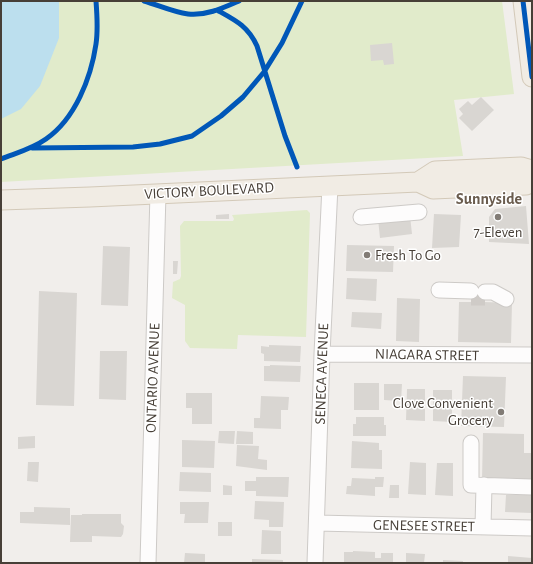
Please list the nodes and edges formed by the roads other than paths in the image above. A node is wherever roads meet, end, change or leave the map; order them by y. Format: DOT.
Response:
graph roads {
  1 [pos="523,1"];
  2 [pos="532,77"];
  3 [pos="532,170"];
  4 [pos="418,182"];
  5 [pos="532,182"];
  6 [pos="330,186"];
  7 [pos="158,193"];
  8 [pos="1,200"];
  9 [pos="419,212"];
  10 [pos="361,217"];
  11 [pos="439,293"];
  12 [pos="506,299"];
  13 [pos="322,354"];
  14 [pos="532,356"];
  15 [pos="471,443"];
  16 [pos="484,485"];
  17 [pos="532,487"];
  18 [pos="317,523"];
  19 [pos="483,527"];
  20 [pos="532,528"];
  21 [pos="148,563"];
  22 [pos="315,563"];
  1 -- 2 [label="main road"];
  3 -- 4 [label="main road"];
  4 -- 5 [label="main road, VICTORY BOULEVARD"];
  4 -- 6 [label="main road, VICTORY BOULEVARD"];
  6 -- 7 [label="main road, VICTORY BOULEVARD"];
  6 -- 13 [label="street, SENECA AVENUE"];
  7 -- 8 [label="main road, VICTORY BOULEVARD"];
  7 -- 21 [label="street, ONTARIO AVENUE"];
  9 -- 10 [label="street"];
  11 -- 12 [label="street"];
  13 -- 14 [label="street, NIAGARA STREET"];
  13 -- 18 [label="street, SENECA AVENUE"];
  15 -- 16 [label="street"];
  16 -- 17 [label="street"];
  16 -- 19 [label="street"];
  18 -- 19 [label="street, GENESEE STREET"];
  18 -- 22 [label="street, SENECA AVENUE"];
  19 -- 20 [label="street, GENESEE STREET"];
}
